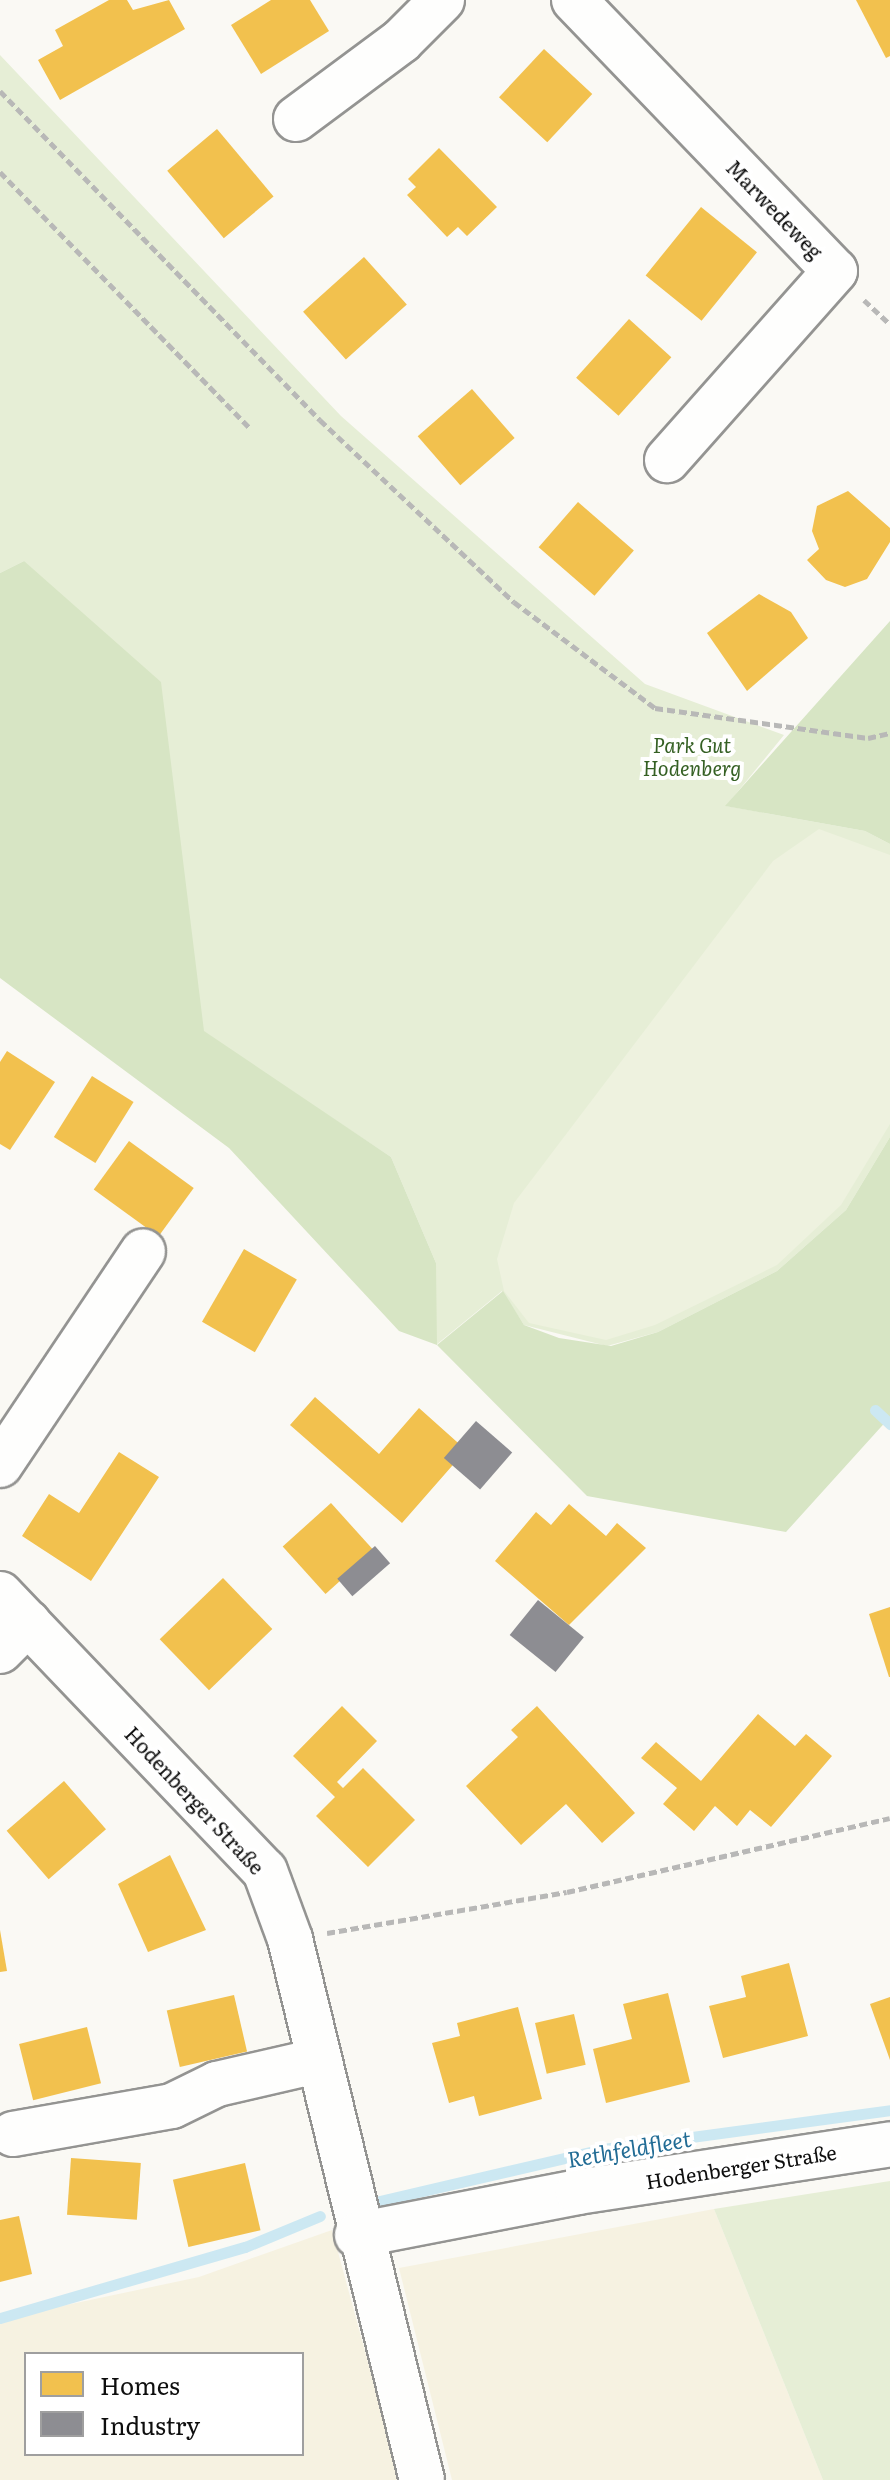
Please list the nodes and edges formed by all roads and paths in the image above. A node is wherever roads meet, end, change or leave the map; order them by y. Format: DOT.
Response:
graph roads {
  1 [pos="442,0"];
  2 [pos="574,0"];
  3 [pos="0,91"];
  4 [pos="296,119"];
  5 [pos="0,172"];
  6 [pos="250,428"];
  7 [pos="667,460"];
  8 [pos="890,733"];
  9 [pos="143,1251"];
  10 [pos="0,1465"];
  11 [pos="9,1623"];
  12 [pos="890,1818"];
  13 [pos="290,1939"];
  14 [pos="317,2061"];
  15 [pos="13,2134"];
  16 [pos="890,2144"];
  17 [pos="357,2235"];
  18 [pos="422,2480"];
  1 -- 4 [label="street"];
  2 -- 7 [label="street, Marwedeweg"];
  3 -- 8 [label="path"];
  5 -- 6 [label="path"];
  9 -- 10 [label="street"];
  11 -- 13 [label="street, Hodenberger Straße"];
  12 -- 13 [label="path"];
  13 -- 14 [label="street, Hodenberger Straße"];
  14 -- 15 [label="street"];
  14 -- 17 [label="street, Hodenberger Straße"];
  16 -- 17 [label="street, Hodenberger Straße"];
  17 -- 18 [label="street, Hodenberger Straße"];
}
